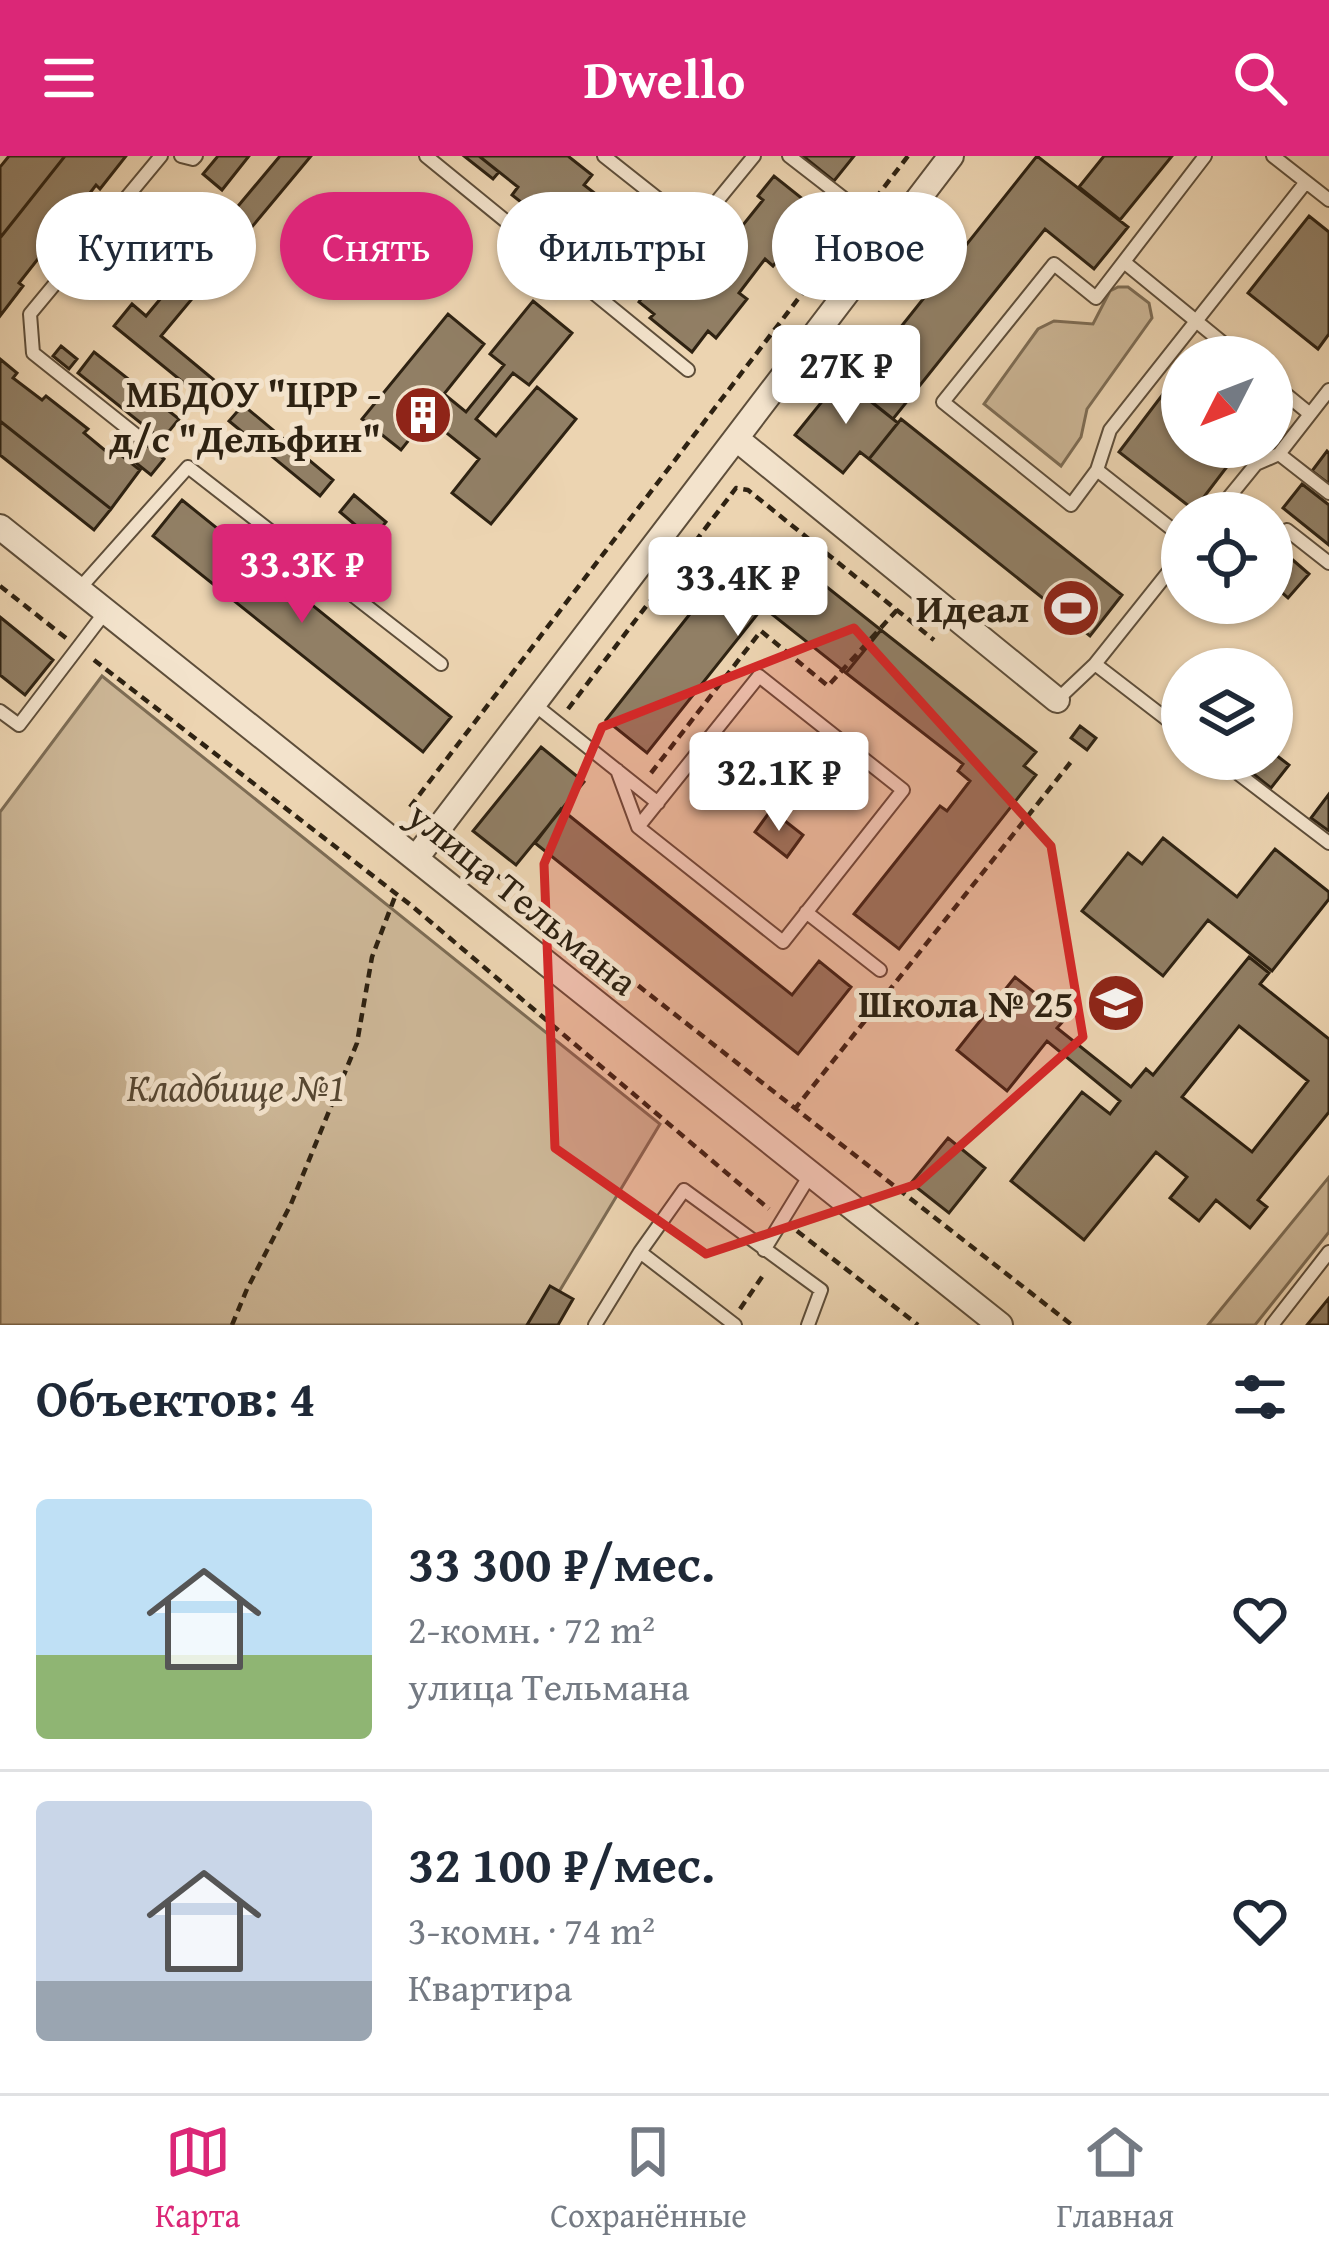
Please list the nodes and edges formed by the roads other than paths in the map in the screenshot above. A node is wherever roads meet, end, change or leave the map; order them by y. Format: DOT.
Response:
graph roads {
  1 [pos="161,156"];
  2 [pos="182,156"];
  3 [pos="196,156"];
  4 [pos="426,156"];
  5 [pos="604,156"];
  6 [pos="754,156"];
  7 [pos="789,156"];
  8 [pos="951,156"];
  9 [pos="1205,156"];
  10 [pos="1274,156"];
  11 [pos="1306,182"];
  12 [pos="835,192"];
  13 [pos="924,192"];
  14 [pos="1329,200"];
  15 [pos="1124,262"];
  16 [pos="842,300"];
  17 [pos="1197,321"];
  18 [pos="1215,336"];
  19 [pos="688,370"];
  20 [pos="1329,390"];
  21 [pos="1293,400"];
  22 [pos="1310,414"];
  23 [pos="136,435"];
  24 [pos="1293,436"];
  25 [pos="738,440"];
  26 [pos="1293,465"];
  27 [pos="1253,468"];
  28 [pos="1097,470"];
  29 [pos="1233,492"];
  30 [pos="1329,493"];
  31 [pos="1161,520"];
  32 [pos="0,527"];
  33 [pos="1293,535"];
  34 [pos="1329,563"];
  35 [pos="1161,581"];
  36 [pos="80,588"];
  37 [pos="107,610"];
  38 [pos="441,664"];
  39 [pos="1095,664"];
  40 [pos="1057,700"];
  41 [pos="535,705"];
  42 [pos="0,711"];
  43 [pos="1161,715"];
  44 [pos="616,770"];
  45 [pos="1246,780"];
  46 [pos="658,803"];
  47 [pos="638,827"];
  48 [pos="1329,843"];
  49 [pos="416,858"];
  50 [pos="806,912"];
  51 [pos="880,970"];
  52 [pos="810,1175"];
  53 [pos="640,1252"];
  54 [pos="1329,1252"];
  55 [pos="770,1253"];
  56 [pos="733,1323"];
  57 [pos="595,1325"];
  58 [pos="808,1325"];
  59 [pos="1000,1325"];
  60 [pos="1272,1325"];
  1 -- 23 [label="lane"];
  2 -- 3 [label="lane"];
  4 -- 19 [label="lane"];
  5 -- 6 [label="lane"];
  7 -- 12 [label="lane"];
  8 -- 13 [label="street"];
  9 -- 15 [label="lane"];
  10 -- 11 [label="lane"];
  11 -- 14 [label="lane"];
  11 -- 17 [label="lane"];
  15 -- 17 [label="lane"];
  15 -- 28 [label="lane"];
  16 -- 25 [label="street"];
  17 -- 18 [label="lane"];
  17 -- 28 [label="lane"];
  20 -- 22 [label="lane"];
  21 -- 22 [label="lane"];
  22 -- 24 [label="lane"];
  25 -- 40 [label="street"];
  25 -- 41 [label="street"];
  26 -- 30 [label="lane"];
  27 -- 29 [label="lane"];
  28 -- 31 [label="lane"];
  32 -- 36 [label="street, улица Тельмана"];
  33 -- 34 [label="lane"];
  35 -- 39 [label="lane"];
  36 -- 37 [label="street, улица Тельмана"];
  36 -- 38 [label="lane"];
  37 -- 42 [label="lane"];
  37 -- 49 [label="street, улица Тельмана"];
  39 -- 40 [label="lane"];
  39 -- 43 [label="lane"];
  41 -- 44 [label="lane"];
  41 -- 49 [label="street"];
  44 -- 46 [label="lane"];
  44 -- 47 [label="lane"];
  45 -- 48 [label="lane"];
  46 -- 47 [label="lane"];
  46 -- 50 [label="lane"];
  47 -- 50 [label="lane"];
  49 -- 52 [label="street, улица Тельмана"];
  50 -- 51 [label="lane"];
  52 -- 55 [label="lane"];
  52 -- 59 [label="street, улица Тельмана"];
  53 -- 55 [label="lane"];
  53 -- 56 [label="lane"];
  53 -- 57 [label="lane"];
  54 -- 60 [label="lane"];
  55 -- 58 [label="lane"];
}
